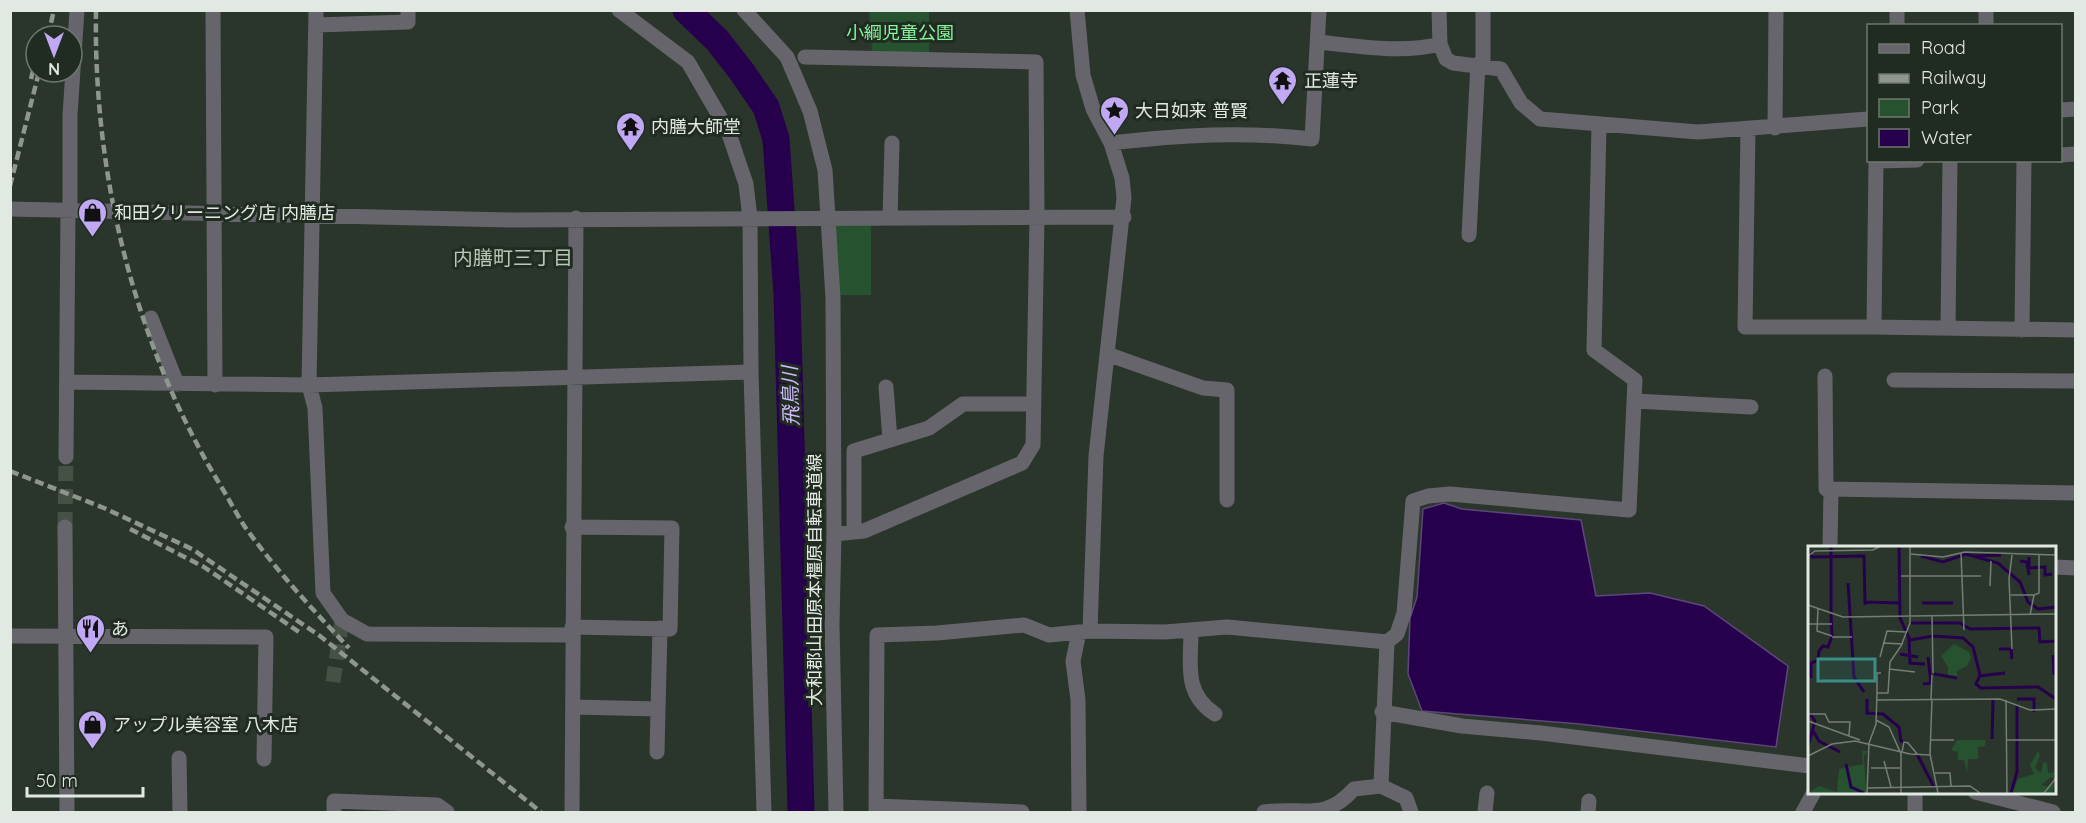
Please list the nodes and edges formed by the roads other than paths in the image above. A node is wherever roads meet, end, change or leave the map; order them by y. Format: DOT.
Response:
graph roads {
  1 [pos="77,10"];
  2 [pos="213,10"];
  3 [pos="408,10"];
  4 [pos="619,10"];
  5 [pos="744,10"];
  6 [pos="1077,10"];
  7 [pos="1319,10"];
  8 [pos="1439,10"];
  9 [pos="1483,10"];
  10 [pos="1776,10"];
  11 [pos="316,17"];
  12 [pos="1318,42"];
  13 [pos="1440,44"];
  14 [pos="805,57"];
  15 [pos="1480,65"];
  16 [pos="1867,119"];
  17 [pos="1599,125"];
  18 [pos="1776,128"];
  19 [pos="1748,129"];
  20 [pos="892,143"];
  21 [pos="1112,143"];
  22 [pos="1876,162"];
  23 [pos="1950,162"];
  24 [pos="2024,162"];
  25 [pos="10,209"];
  26 [pos="69,210"];
  27 [pos="216,213"];
  28 [pos="312,214"];
  29 [pos="1124,217"];
  30 [pos="576,218"];
  31 [pos="754,218"];
  32 [pos="825,218"];
  33 [pos="890,218"];
  34 [pos="1037,218"];
  35 [pos="1469,236"];
  36 [pos="151,318"];
  37 [pos="1874,327"];
  38 [pos="1948,328"];
  39 [pos="2022,330"];
  40 [pos="2076,330"];
  41 [pos="1107,354"];
  42 [pos="751,372"];
  43 [pos="1825,376"];
  44 [pos="574,378"];
  45 [pos="1894,380"];
  46 [pos="2076,381"];
  47 [pos="67,382"];
  48 [pos="177,384"];
  49 [pos="215,385"];
  50 [pos="309,385"];
  51 [pos="886,387"];
  52 [pos="1634,401"];
  53 [pos="1034,404"];
  54 [pos="1751,407"];
  55 [pos="890,440"];
  56 [pos="66,457"];
  57 [pos="1832,489"];
  58 [pos="2076,493"];
  59 [pos="1227,500"];
  60 [pos="65,527"];
  61 [pos="572,527"];
  62 [pos="854,532"];
  63 [pos="834,534"];
  64 [pos="1830,546"];
  65 [pos="2056,567"];
  66 [pos="2076,568"];
  67 [pos="660,628"];
  68 [pos="1191,630"];
  69 [pos="573,631"];
  70 [pos="1084,632"];
  71 [pos="65,635"];
  72 [pos="10,636"];
  73 [pos="1387,642"];
  74 [pos="574,706"];
  75 [pos="658,709"];
  76 [pos="1382,712"];
  77 [pos="1215,714"];
  78 [pos="657,752"];
  79 [pos="179,758"];
  80 [pos="264,759"];
  81 [pos="1808,766"];
  82 [pos="1381,786"];
  83 [pos="1487,793"];
  84 [pos="1813,793"];
  85 [pos="1915,793"];
  86 [pos="1984,793"];
  87 [pos="2027,798"];
  88 [pos="876,809"];
  89 [pos="68,813"];
  90 [pos="180,813"];
  91 [pos="334,813"];
  92 [pos="447,813"];
  93 [pos="572,813"];
  94 [pos="764,813"];
  95 [pos="836,813"];
  96 [pos="1022,813"];
  97 [pos="1079,813"];
  98 [pos="1264,813"];
  99 [pos="1411,813"];
  100 [pos="1485,813"];
  101 [pos="1803,813"];
  102 [pos="1915,813"];
  103 [pos="2053,813"];
  1 -- 26 [label="street"];
  2 -- 27 [label="street"];
  3 -- 11 [label="street"];
  4 -- 31 [label="street"];
  5 -- 32 [label="street, 大和郡山田原本橿原自転車道線"];
  6 -- 21 [label="street"];
  7 -- 12 [label="street"];
  8 -- 13 [label="street"];
  9 -- 15 [label="street"];
  10 -- 18 [label="street"];
  11 -- 28 [label="street"];
  12 -- 13 [label="street"];
  12 -- 21 [label="street"];
  13 -- 15 [label="street"];
  14 -- 34 [label="street"];
  15 -- 17 [label="street"];
  15 -- 35 [label="street"];
  16 -- 18 [label="street"];
  17 -- 19 [label="street"];
  17 -- 52 [label="street"];
  18 -- 19 [label="street"];
  19 -- 37 [label="street"];
  20 -- 33 [label="street"];
  21 -- 29 [label="street"];
  22 -- 37 [label="street"];
  23 -- 38 [label="street"];
  24 -- 39 [label="street"];
  25 -- 26 [label="street"];
  26 -- 27 [label="street"];
  26 -- 47 [label="street"];
  27 -- 28 [label="street"];
  27 -- 49 [label="street"];
  28 -- 30 [label="street"];
  28 -- 50 [label="street"];
  29 -- 34 [label="street"];
  29 -- 41 [label="street"];
  30 -- 31 [label="street"];
  30 -- 44 [label="street"];
  31 -- 32 [label="street"];
  31 -- 42 [label="street"];
  32 -- 33 [label="street"];
  32 -- 63 [label="street, 大和郡山田原本橿原自転車道線"];
  33 -- 34 [label="street"];
  34 -- 53 [label="street"];
  36 -- 48 [label="street"];
  37 -- 38 [label="street"];
  38 -- 39 [label="street"];
  39 -- 40 [label="street"];
  41 -- 59 [label="street"];
  41 -- 70 [label="street"];
  42 -- 44 [label="street"];
  42 -- 94 [label="street"];
  43 -- 57 [label="street"];
  44 -- 50 [label="street"];
  44 -- 61 [label="street"];
  45 -- 46 [label="street"];
  47 -- 48 [label="street"];
  47 -- 56 [label="street"];
  48 -- 49 [label="street"];
  49 -- 50 [label="street"];
  50 -- 69 [label="street"];
  51 -- 55 [label="street"];
  52 -- 54 [label="street"];
  52 -- 73 [label="street"];
  53 -- 55 [label="street"];
  53 -- 62 [label="street"];
  55 -- 62 [label="street"];
  57 -- 58 [label="street"];
  57 -- 64 [label="street"];
  60 -- 71 [label="street"];
  61 -- 67 [label="street"];
  61 -- 69 [label="street"];
  62 -- 63 [label="street"];
  63 -- 95 [label="street, 大和郡山田原本橿原自転車道線"];
  65 -- 66 [label="street"];
  67 -- 69 [label="street"];
  67 -- 75 [label="street"];
  68 -- 70 [label="street"];
  68 -- 73 [label="street"];
  68 -- 77 [label="street"];
  69 -- 74 [label="street"];
  70 -- 88 [label="street"];
  70 -- 97 [label="street"];
  71 -- 72 [label="street"];
  71 -- 80 [label="street"];
  71 -- 89 [label="street"];
  73 -- 76 [label="street"];
  74 -- 75 [label="street"];
  74 -- 93 [label="street"];
  75 -- 78 [label="street"];
  76 -- 81 [label="street"];
  76 -- 82 [label="street"];
  79 -- 90 [label="street"];
  82 -- 98 [label="street"];
  82 -- 99 [label="street"];
  83 -- 100 [label="street"];
  84 -- 101 [label="street"];
  85 -- 102 [label="street"];
  86 -- 87 [label="street"];
  87 -- 103 [label="street"];
  88 -- 96 [label="street"];
  91 -- 92 [label="street"];
}
